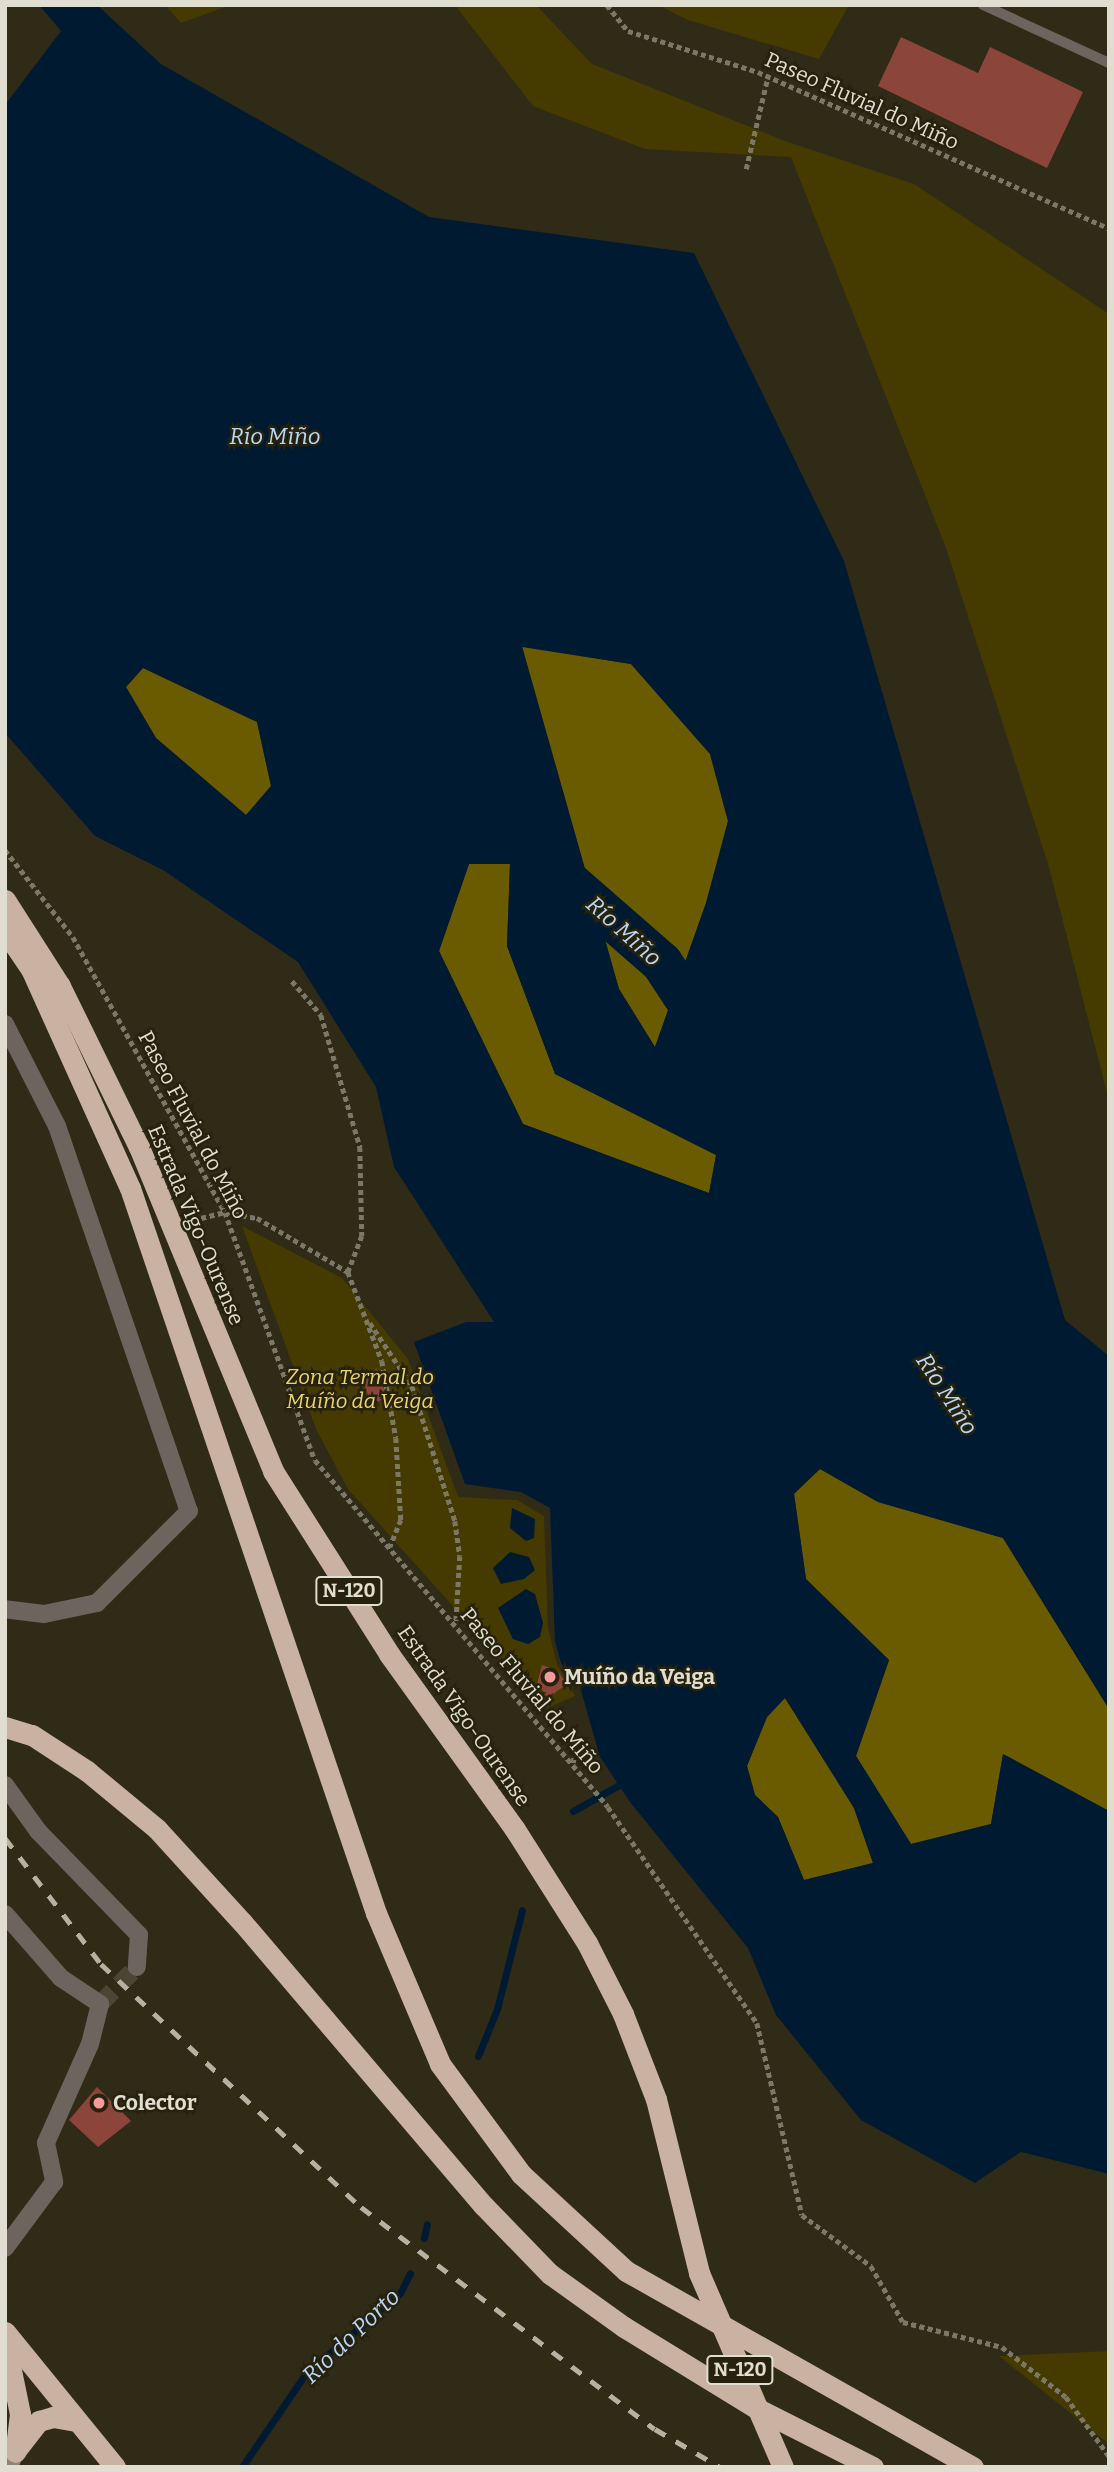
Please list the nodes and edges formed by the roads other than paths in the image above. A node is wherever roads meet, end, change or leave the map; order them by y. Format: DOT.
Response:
graph roads {
  1 [pos="983,5"];
  2 [pos="1109,63"];
  3 [pos="5,900"];
  4 [pos="5,931"];
  5 [pos="5,1024"];
  6 [pos="5,1609"];
  7 [pos="5,1727"];
  8 [pos="5,1785"];
  9 [pos="5,1914"];
  10 [pos="137,1967"];
  11 [pos="5,2248"];
  12 [pos="699,2273"];
  13 [pos="5,2332"];
  14 [pos="5,2341"];
  15 [pos="76,2421"];
  16 [pos="12,2459"];
  17 [pos="116,2467"];
  18 [pos="767,2467"];
  19 [pos="783,2467"];
  20 [pos="873,2467"];
  21 [pos="973,2467"];
  1 -- 2 [label="lane"];
  3 -- 12 [label="highway, Estrada Vigo-Ourense / N-120"];
  4 -- 21 [label="highway"];
  5 -- 6 [label="street"];
  7 -- 20 [label="highway"];
  8 -- 10 [label="street"];
  9 -- 11 [label="street"];
  12 -- 18 [label="highway, N-120, bridge"];
  12 -- 19 [label="highway, N-120, bridge"];
  13 -- 15 [label="highway"];
  14 -- 16 [label="highway"];
  15 -- 16 [label="highway"];
  15 -- 17 [label="highway"];
}
